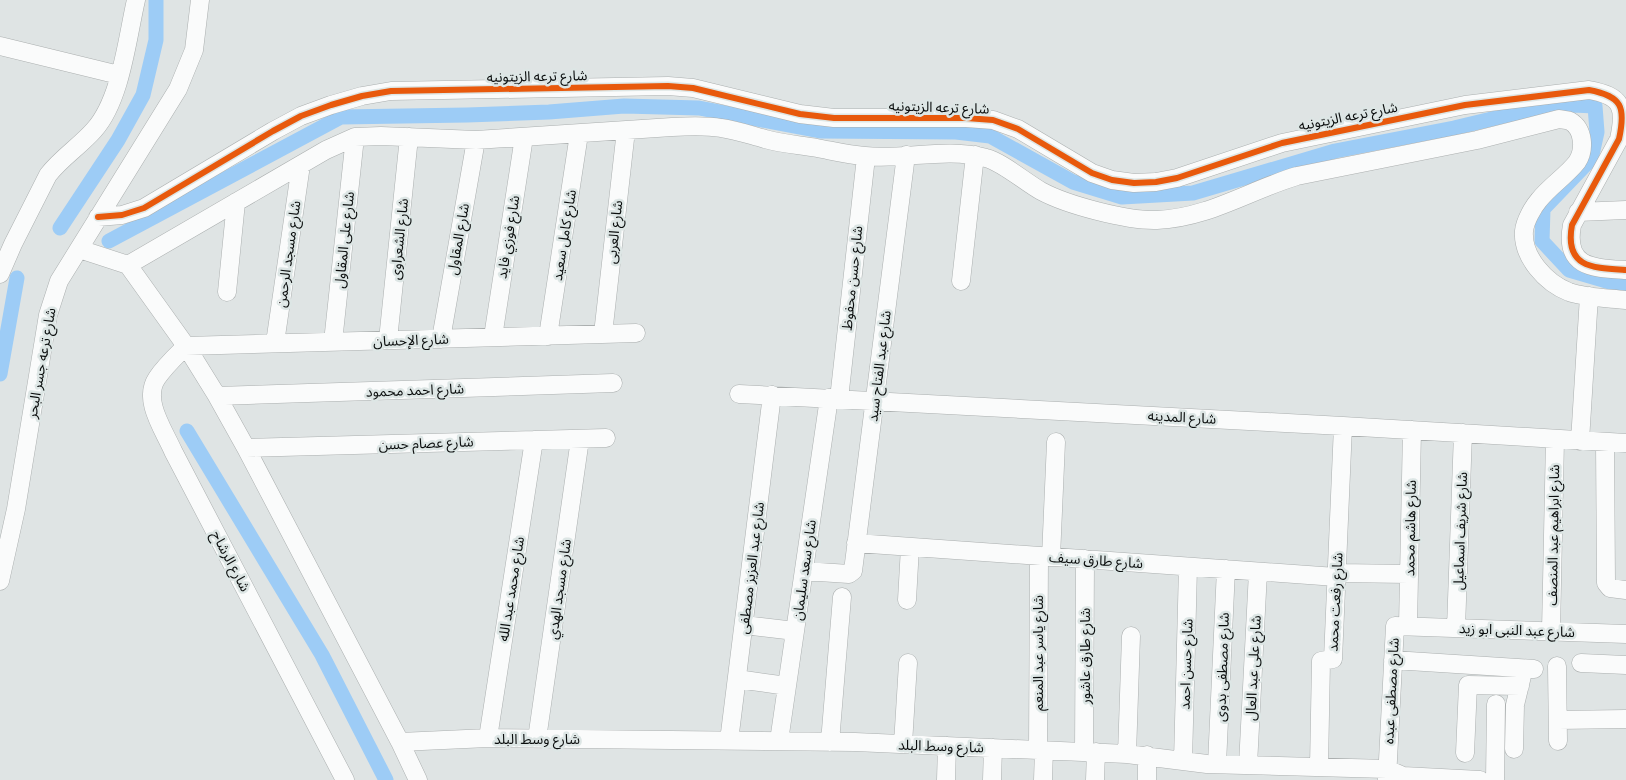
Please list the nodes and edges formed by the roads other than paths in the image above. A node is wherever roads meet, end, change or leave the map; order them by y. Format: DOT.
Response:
graph roads {
  1 [pos="136,0"];
  2 [pos="200,0"];
  3 [pos="0,46"];
  4 [pos="119,76"];
  5 [pos="1624,105"];
  6 [pos="626,130"];
  7 [pos="579,134"];
  8 [pos="355,137"];
  9 [pos="409,137"];
  10 [pos="524,137"];
  11 [pos="476,140"];
  12 [pos="906,155"];
  13 [pos="976,155"];
  14 [pos="866,156"];
  15 [pos="300,165"];
  16 [pos="236,202"];
  17 [pos="1626,210"];
  18 [pos="1578,212"];
  19 [pos="98,217"];
  20 [pos="79,249"];
  21 [pos="128,265"];
  22 [pos="1626,270"];
  23 [pos="0,274"];
  24 [pos="961,281"];
  25 [pos="228,292"];
  26 [pos="1589,296"];
  27 [pos="1626,300"];
  28 [pos="636,333"];
  29 [pos="603,334"];
  30 [pos="548,336"];
  31 [pos="493,337"];
  32 [pos="441,339"];
  33 [pos="388,340"];
  34 [pos="333,342"];
  35 [pos="275,343"];
  36 [pos="186,346"];
  37 [pos="613,383"];
  38 [pos="739,394"];
  39 [pos="772,395"];
  40 [pos="218,396"];
  41 [pos="834,398"];
  42 [pos="874,400"];
  43 [pos="1343,426"];
  44 [pos="1412,430"];
  45 [pos="1464,433"];
  46 [pos="606,438"];
  47 [pos="580,439"];
  48 [pos="1556,439"];
  49 [pos="534,440"];
  50 [pos="1580,441"];
  51 [pos="1056,442"];
  52 [pos="1606,442"];
  53 [pos="1626,443"];
  54 [pos="246,448"];
  55 [pos="856,543"];
  56 [pos="910,547"];
  57 [pos="1045,556"];
  58 [pos="1085,559"];
  59 [pos="1188,567"];
  60 [pos="1226,569"];
  61 [pos="804,571"];
  62 [pos="1258,572"];
  63 [pos="1409,574"];
  64 [pos="1336,575"];
  65 [pos="0,581"];
  66 [pos="1626,590"];
  67 [pos="842,597"];
  68 [pos="906,600"];
  69 [pos="744,625"];
  70 [pos="1408,626"];
  71 [pos="1456,628"];
  72 [pos="795,631"];
  73 [pos="1551,631"];
  74 [pos="1626,634"];
  75 [pos="1131,636"];
  76 [pos="1393,660"];
  77 [pos="908,663"];
  78 [pos="1581,663"];
  79 [pos="1626,665"];
  80 [pos="1557,666"];
  81 [pos="737,679"];
  82 [pos="787,686"];
  83 [pos="1520,686"];
  84 [pos="1496,704"];
  85 [pos="1626,719"];
  86 [pos="1558,720"];
  87 [pos="488,738"];
  88 [pos="537,738"];
  89 [pos="729,741"];
  90 [pos="779,741"];
  91 [pos="400,742"];
  92 [pos="830,742"];
  93 [pos="1558,742"];
  94 [pos="903,744"];
  95 [pos="947,746"];
  96 [pos="993,748"];
  97 [pos="1514,749"];
  98 [pos="1041,750"];
  99 [pos="1090,752"];
  100 [pos="1465,753"];
  101 [pos="1127,754"];
  102 [pos="1147,755"];
  103 [pos="1183,761"];
  104 [pos="1210,769"];
  105 [pos="1255,770"];
  106 [pos="1315,772"];
  107 [pos="1387,775"];
  108 [pos="1433,779"];
  109 [pos="345,780"];
  110 [pos="418,780"];
  111 [pos="946,780"];
  112 [pos="992,780"];
  113 [pos="1043,780"];
  114 [pos="1095,780"];
  115 [pos="1147,780"];
  116 [pos="1480,780"];
  117 [pos="1494,780"];
  1 -- 4 [label="street"];
  2 -- 19 [label="street, شارع ترعه جسر البحر"];
  3 -- 4 [label="street"];
  4 -- 23 [label="street"];
  5 -- 18 [label="street, شارع ترعه الزيتونيه"];
  5 -- 19 [label="street, شارع ترعه الزيتونيه"];
  6 -- 7 [label="street"];
  6 -- 14 [label="street"];
  6 -- 29 [label="street, شارع العربى"];
  7 -- 10 [label="street"];
  7 -- 30 [label="street, شارع كامل سعيد"];
  8 -- 9 [label="street"];
  8 -- 15 [label="street"];
  8 -- 34 [label="street, شارع على المقاول"];
  9 -- 11 [label="street"];
  9 -- 33 [label="street, شارع الشعراوى"];
  10 -- 11 [label="street"];
  10 -- 31 [label="street, شارع فوزي فايد"];
  11 -- 32 [label="street, شارع المقاول"];
  12 -- 13 [label="street"];
  12 -- 14 [label="street"];
  12 -- 42 [label="street, شارع عبد الفتاح سيد"];
  13 -- 24 [label="street"];
  13 -- 26 [label="street"];
  14 -- 41 [label="street, شارع حسن محفوظ"];
  15 -- 16 [label="street"];
  15 -- 35 [label="street, شارع مسجد الرحمن"];
  16 -- 21 [label="street"];
  16 -- 25 [label="street"];
  17 -- 18 [label="street"];
  18 -- 22 [label="street, شارع ترعه الزيتونيه"];
  19 -- 20 [label="street, شارع ترعه جسر البحر"];
  20 -- 21 [label="street"];
  20 -- 65 [label="street, شارع ترعه جسر البحر"];
  21 -- 36 [label="street"];
  26 -- 27 [label="street"];
  26 -- 50 [label="street"];
  28 -- 29 [label="street, شارع الإحسان"];
  29 -- 30 [label="street, شارع الإحسان"];
  30 -- 31 [label="street, شارع الإحسان"];
  31 -- 32 [label="street, شارع الإحسان"];
  32 -- 33 [label="street, شارع الإحسان"];
  33 -- 34 [label="street, شارع الإحسان"];
  34 -- 35 [label="street, شارع الإحسان"];
  35 -- 36 [label="street, شارع الإحسان"];
  36 -- 40 [label="street"];
  36 -- 109 [label="street, شارع الرشاح"];
  37 -- 40 [label="street, شارع احمد محمود"];
  38 -- 39 [label="street, شارع المدينه"];
  39 -- 41 [label="street, شارع المدينه"];
  39 -- 69 [label="street, شارع عبد العزيز مصطفى"];
  40 -- 54 [label="street"];
  41 -- 42 [label="street, شارع المدينه"];
  41 -- 61 [label="street, شارع سعد سليمان"];
  42 -- 43 [label="street, شارع المدينه"];
  42 -- 55 [label="street, شارع عبد الفتاح سيد"];
  43 -- 44 [label="street, شارع المدينه"];
  43 -- 64 [label="street, شارع رفعت محمد"];
  44 -- 45 [label="street, شارع المدينه"];
  44 -- 63 [label="street, شارع هاشم محمد"];
  45 -- 48 [label="street, شارع المدينه"];
  45 -- 71 [label="street, شارع شريف اسماعيل"];
  46 -- 47 [label="street, شارع عصام حسن"];
  47 -- 49 [label="street, شارع عصام حسن"];
  47 -- 88 [label="street, شارع مسجد الهدي"];
  48 -- 50 [label="street, شارع المدينه"];
  48 -- 73 [label="street, شارع ابراهيم عبد المنصف"];
  49 -- 54 [label="street, شارع عصام حسن"];
  49 -- 87 [label="street, شارع محمد عبد الله"];
  50 -- 52 [label="street, شارع المدينه"];
  51 -- 57 [label="street, شارع ياسر عبد المنعم"];
  52 -- 53 [label="street, شارع المدينه"];
  52 -- 66 [label="street"];
  54 -- 91 [label="street"];
  55 -- 56 [label="street, شارع طارق سيف"];
  55 -- 61 [label="street, شارع عبد الفتاح سيد"];
  56 -- 57 [label="street, شارع طارق سيف"];
  56 -- 68 [label="street"];
  57 -- 58 [label="street, شارع طارق سيف"];
  57 -- 98 [label="street, شارع ياسر عبد المنعم"];
  58 -- 59 [label="street, شارع طارق سيف"];
  58 -- 99 [label="street, شارع طارق عاشور"];
  59 -- 60 [label="street, شارع طارق سيف"];
  59 -- 103 [label="street, شارع حسن احمد"];
  60 -- 62 [label="street, شارع طارق سيف"];
  60 -- 104 [label="street, شارع مصطفى بدوى"];
  61 -- 72 [label="street, شارع سعد سليمان"];
  62 -- 64 [label="street, شارع طارق سيف"];
  62 -- 105 [label="street, شارع على عبد العال"];
  63 -- 64 [label="street, شارع طارق سيف"];
  63 -- 70 [label="street, شارع هاشم محمد"];
  64 -- 106 [label="street, شارع رفعت محمد"];
  67 -- 92 [label="street"];
  69 -- 72 [label="street"];
  69 -- 81 [label="street, شارع عبد العزيز مصطفى"];
  70 -- 71 [label="street, شارع عبد النبى ابو زيد"];
  70 -- 76 [label="street, شارع مصطفى عبده"];
  71 -- 73 [label="street, شارع عبد النبى ابو زيد"];
  72 -- 82 [label="street, شارع سعد سليمان"];
  73 -- 74 [label="street, شارع عبد النبى ابو زيد"];
  75 -- 101 [label="street"];
  76 -- 83 [label="street"];
  76 -- 107 [label="street, شارع مصطفى عبده"];
  77 -- 94 [label="street"];
  78 -- 79 [label="street"];
  80 -- 86 [label="street"];
  81 -- 82 [label="street"];
  81 -- 89 [label="street, شارع عبد العزيز مصطفى"];
  82 -- 90 [label="street, شارع سعد سليمان"];
  83 -- 97 [label="street"];
  83 -- 100 [label="street"];
  84 -- 117 [label="street"];
  85 -- 86 [label="street"];
  86 -- 93 [label="street"];
  87 -- 88 [label="street, شارع وسط البلد"];
  87 -- 91 [label="street, شارع وسط البلد"];
  88 -- 89 [label="street, شارع وسط البلد"];
  89 -- 90 [label="street, شارع وسط البلد"];
  90 -- 92 [label="street, شارع وسط البلد"];
  91 -- 110 [label="street"];
  92 -- 94 [label="street, شارع وسط البلد"];
  94 -- 95 [label="street, شارع وسط البلد"];
  95 -- 96 [label="street, شارع وسط البلد"];
  95 -- 111 [label="street"];
  96 -- 98 [label="street, شارع وسط البلد"];
  96 -- 112 [label="street"];
  98 -- 99 [label="street, شارع وسط البلد"];
  98 -- 113 [label="street, شارع ياسر عبد المنعم"];
  99 -- 101 [label="street, شارع وسط البلد"];
  99 -- 114 [label="street, شارع طارق عاشور"];
  101 -- 102 [label="street, شارع وسط البلد"];
  102 -- 103 [label="street, شارع وسط البلد"];
  102 -- 115 [label="street"];
  103 -- 104 [label="street, شارع وسط البلد"];
  104 -- 105 [label="street, شارع وسط البلد"];
  105 -- 106 [label="street, شارع وسط البلد"];
  106 -- 107 [label="street, شارع وسط البلد"];
  107 -- 108 [label="street, شارع وسط البلد"];
  108 -- 116 [label="street, شارع وسط البلد"];
}
